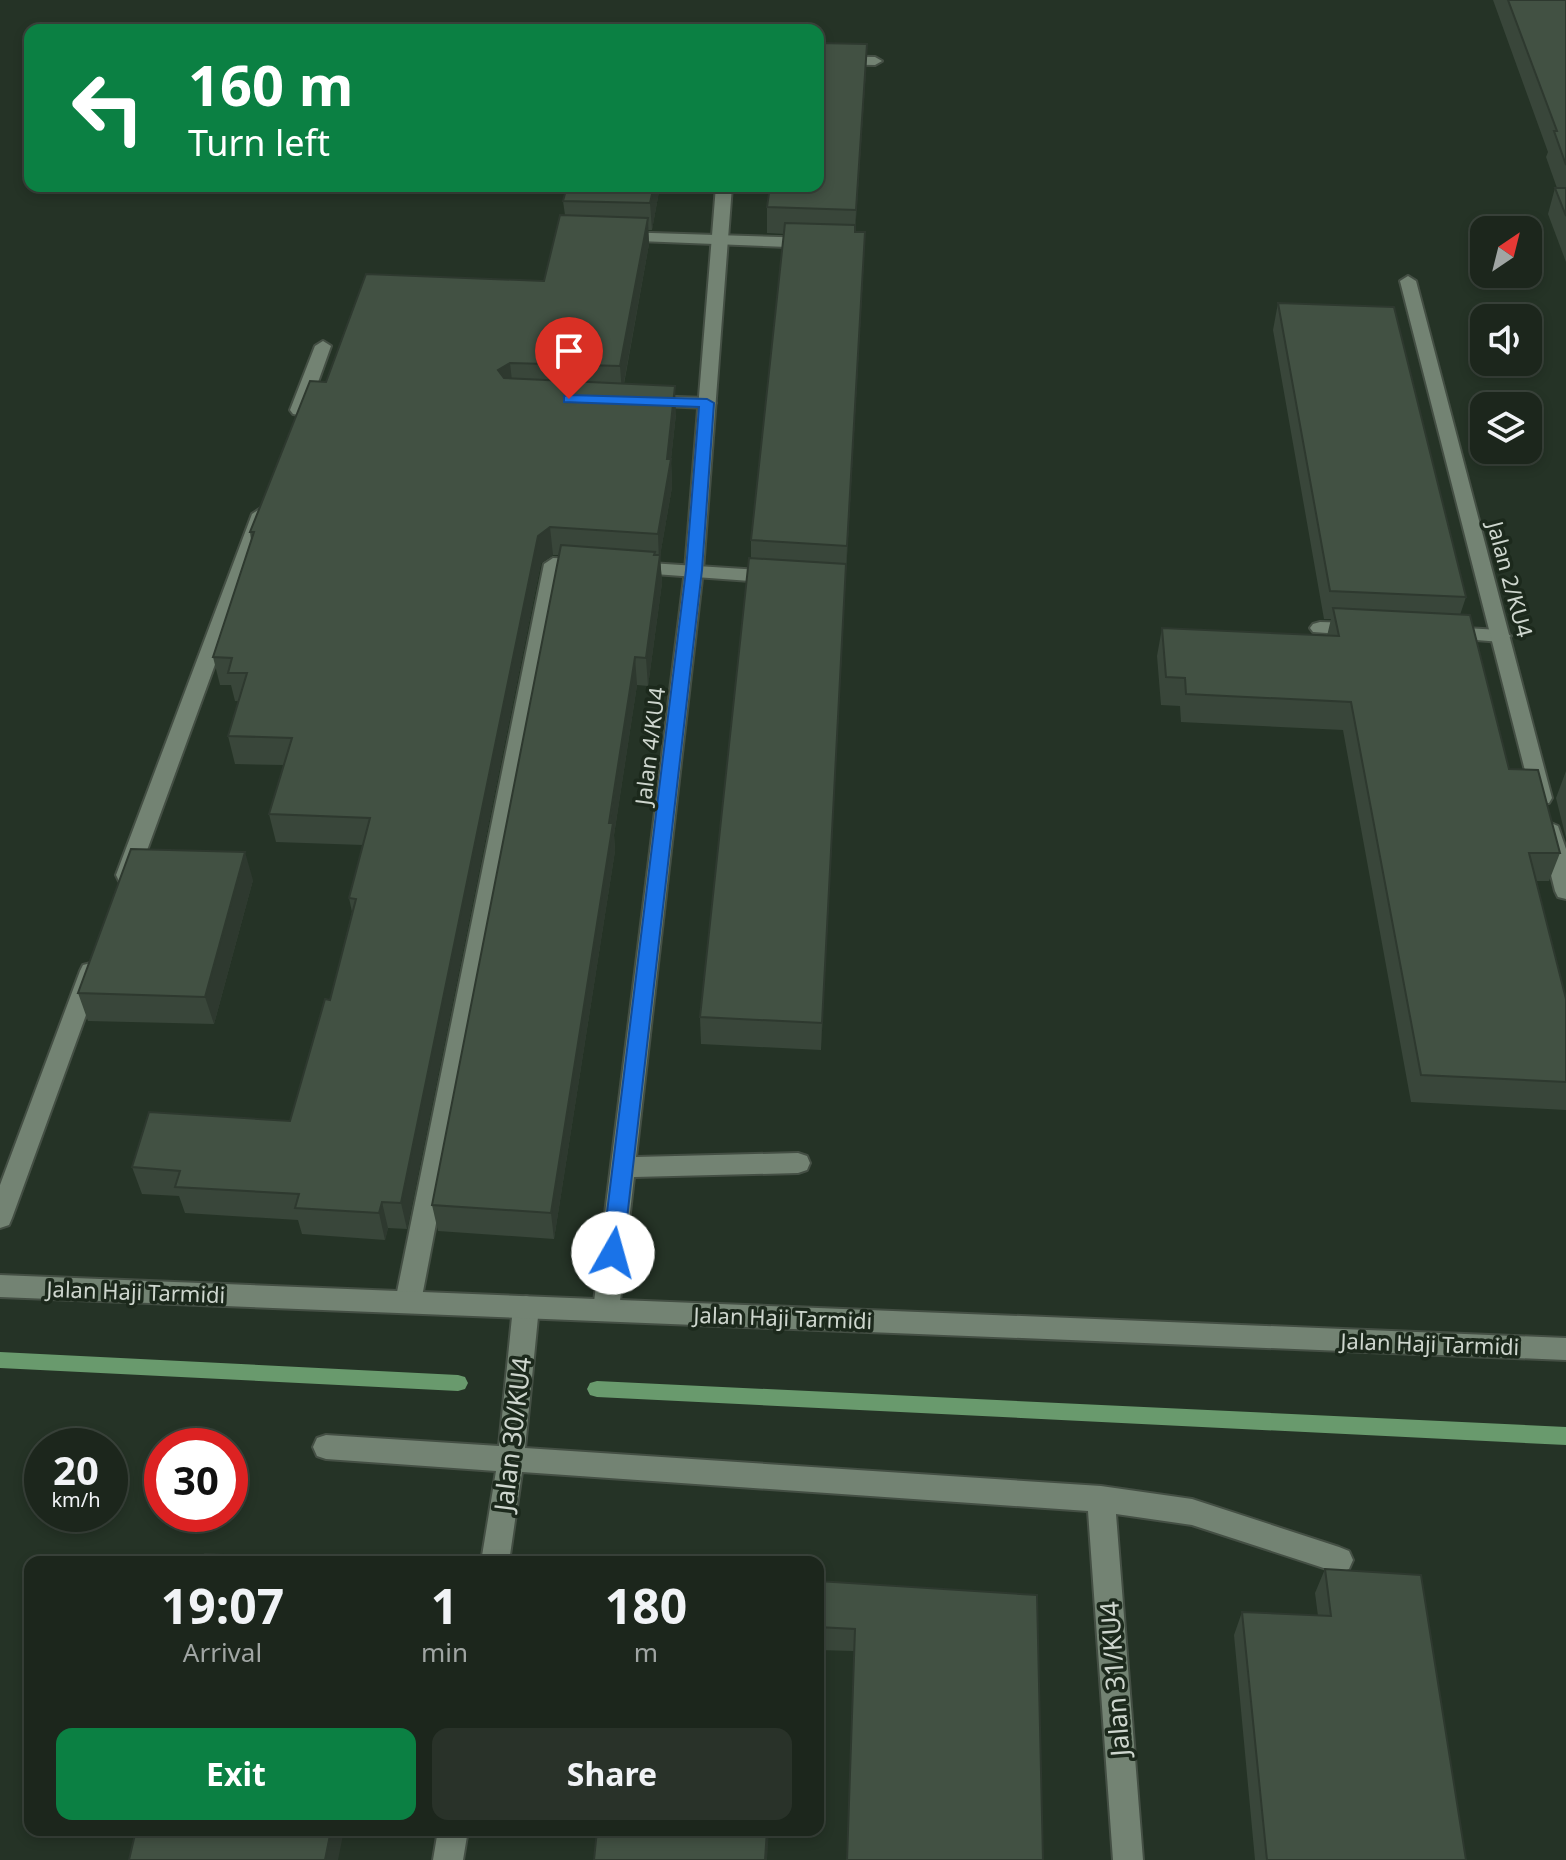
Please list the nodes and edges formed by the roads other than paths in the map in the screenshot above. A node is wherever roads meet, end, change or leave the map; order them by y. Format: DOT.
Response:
graph roads {
  1 [pos="824,60"];
  2 [pos="875,61"];
  3 [pos="723,192"];
  4 [pos="603,237"];
  5 [pos="719,241"];
  6 [pos="825,244"];
  7 [pos="1408,281"];
  8 [pos="323,346"];
  9 [pos="632,401"];
  10 [pos="707,403"];
  11 [pos="290,434"];
  12 [pos="268,493"];
  13 [pos="694,570"];
  14 [pos="789,578"];
  15 [pos="1320,628"];
  16 [pos="1380,630"];
  17 [pos="1425,632"];
  18 [pos="1501,636"];
  19 [pos="1566,891"];
  20 [pos="121,892"];
  21 [pos="99,952"];
  22 [pos="798,1163"];
  23 [pos="623,1167"];
  24 [pos="0,1218"];
  25 [pos="0,1286"];
  26 [pos="408,1302"];
  27 [pos="526,1307"];
  28 [pos="606,1310"];
  29 [pos="1566,1349"];
  30 [pos="326,1447"];
  31 [pos="511,1459"];
  32 [pos="1101,1499"];
  33 [pos="496,1556"];
  34 [pos="1339,1560"];
  35 [pos="452,1836"];
  36 [pos="448,1860"];
  37 [pos="1128,1860"];
  1 -- 2 [label="street"];
  3 -- 5 [label="street, Jalan 4/KU4"];
  4 -- 5 [label="street"];
  5 -- 6 [label="street"];
  5 -- 10 [label="street, Jalan 4/KU4"];
  7 -- 18 [label="street, Jalan 2/KU4"];
  8 -- 11 [label="street"];
  9 -- 10 [label="street"];
  10 -- 13 [label="street, Jalan 4/KU4"];
  12 -- 20 [label="street"];
  13 -- 14 [label="street"];
  13 -- 23 [label="street, Jalan 4/KU4"];
  13 -- 26 [label="street"];
  15 -- 16 [label="street"];
  17 -- 18 [label="street"];
  18 -- 19 [label="street, Jalan 2/KU4"];
  21 -- 24 [label="street"];
  22 -- 23 [label="street"];
  23 -- 28 [label="street, Jalan 4/KU4"];
  25 -- 26 [label="street, Jalan Haji Tarmidi"];
  26 -- 27 [label="street, Jalan Haji Tarmidi"];
  27 -- 28 [label="street, Jalan Haji Tarmidi"];
  27 -- 31 [label="street, Jalan 30/KU4"];
  28 -- 29 [label="street, Jalan Haji Tarmidi"];
  30 -- 31 [label="street"];
  31 -- 32 [label="street"];
  31 -- 33 [label="street, Jalan 30/KU4"];
  32 -- 34 [label="street"];
  32 -- 37 [label="street, Jalan 31/KU4"];
  35 -- 36 [label="street"];
}
